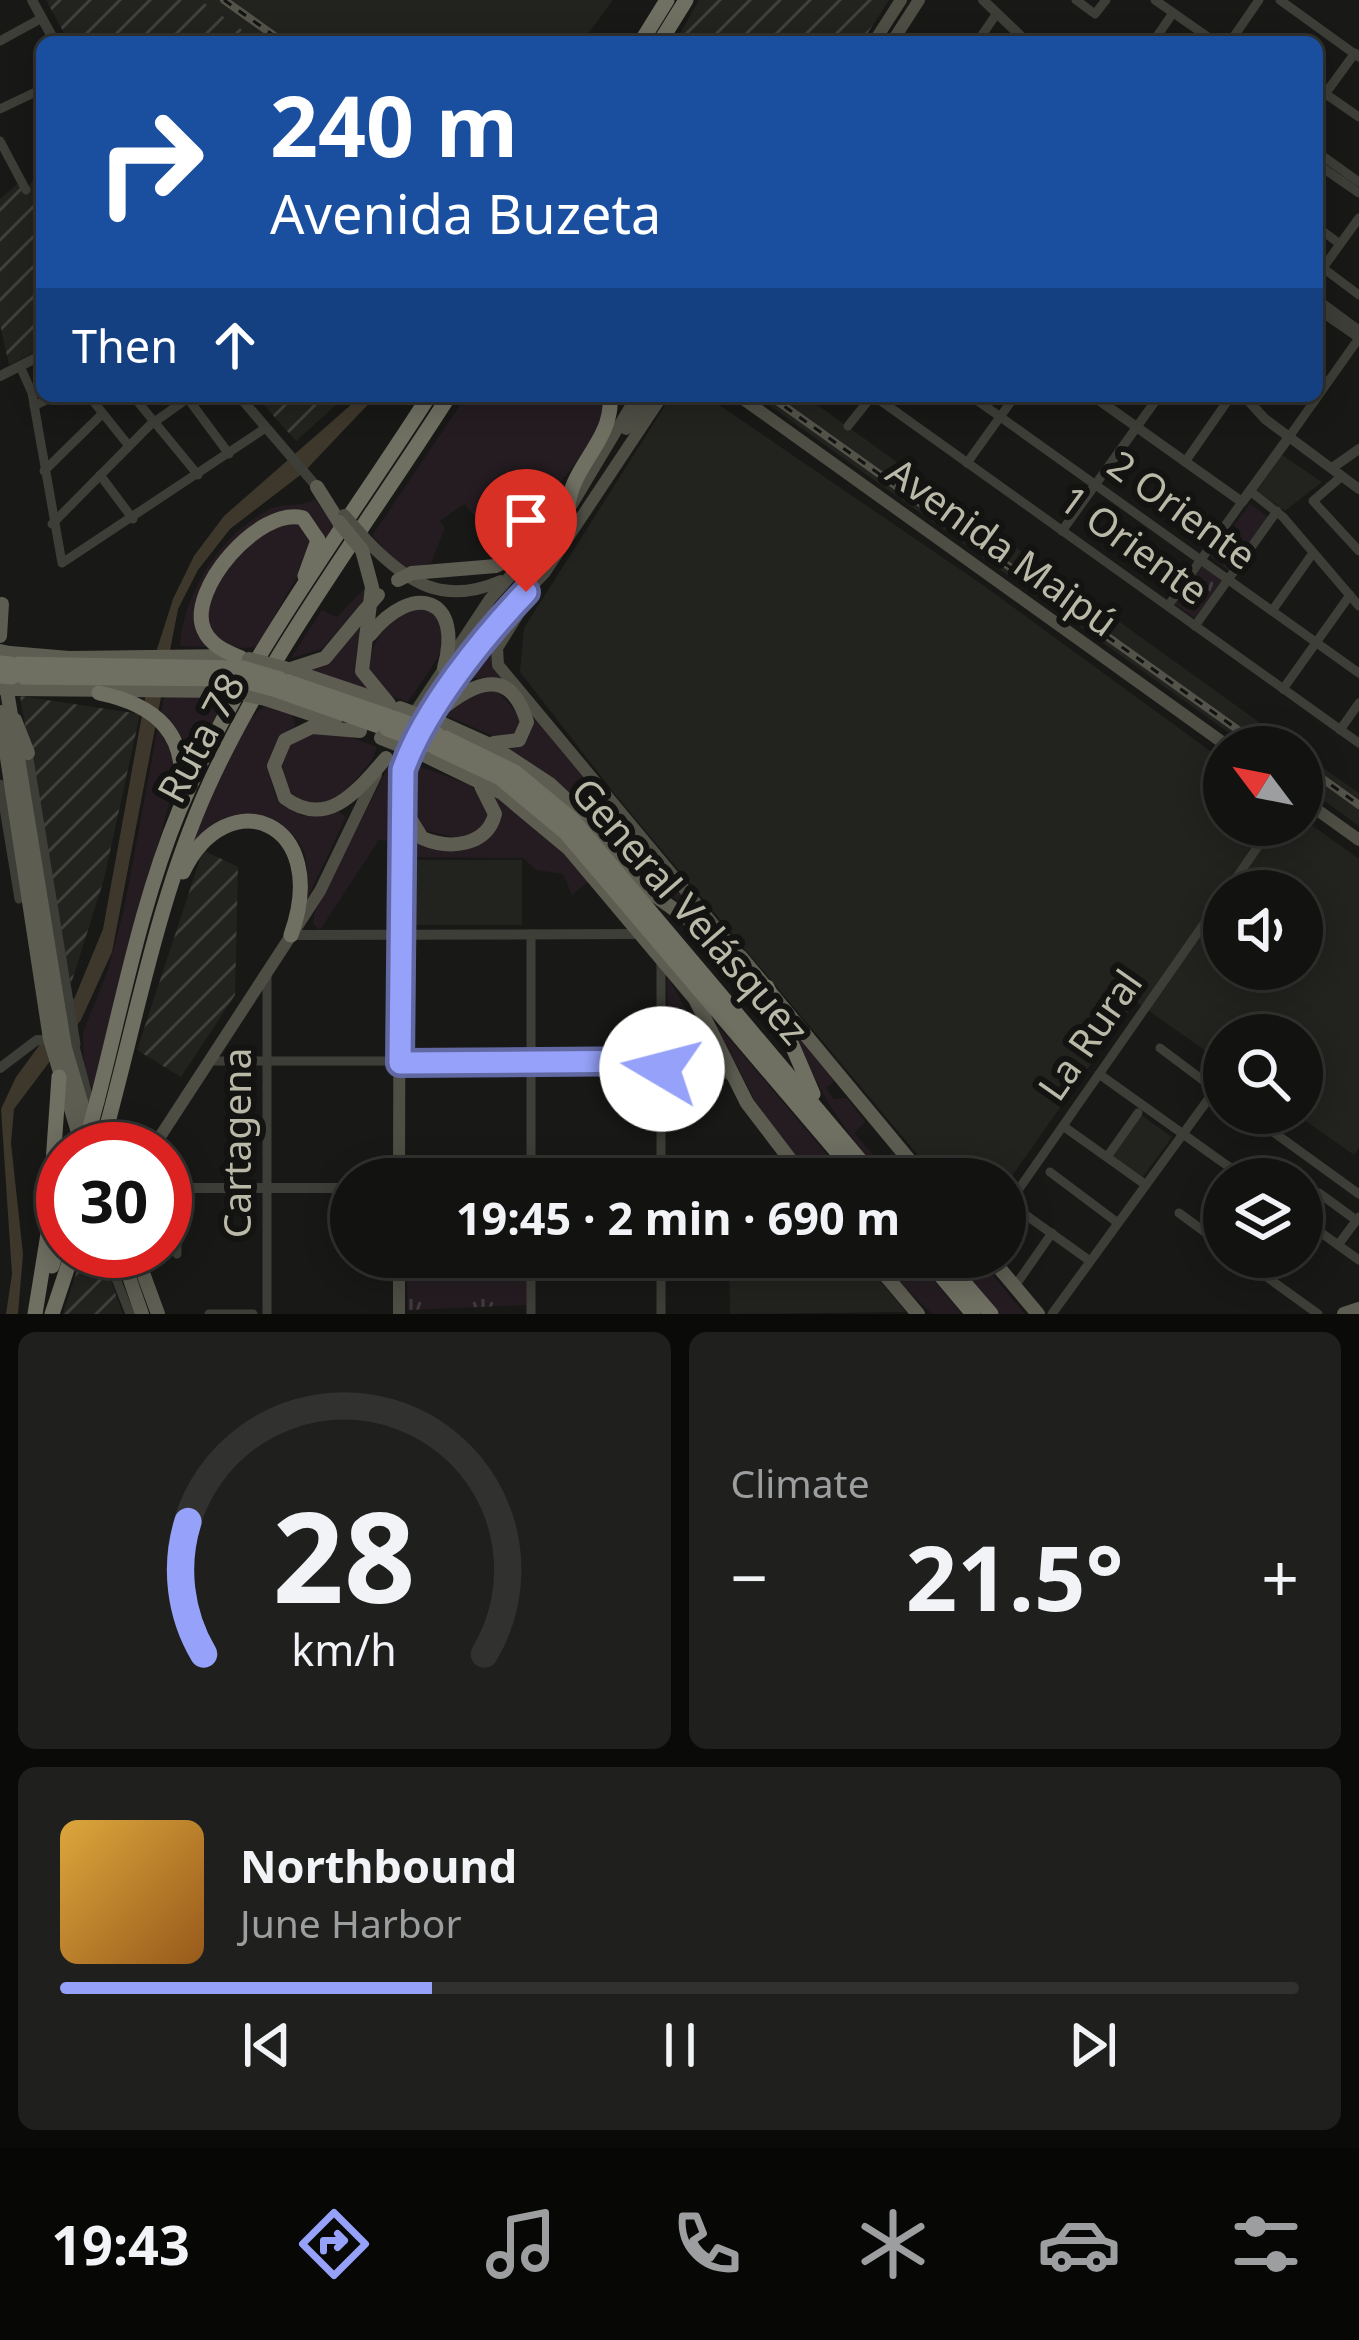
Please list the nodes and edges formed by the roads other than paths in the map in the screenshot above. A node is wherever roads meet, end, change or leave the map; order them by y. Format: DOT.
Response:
graph roads {
  1 [pos="32,0"];
  2 [pos="667,0"];
  3 [pos="686,0"];
  4 [pos="901,0"];
  5 [pos="919,0"];
  6 [pos="983,0"];
  7 [pos="1076,0"];
  8 [pos="1106,0"];
  9 [pos="1155,0"];
  10 [pos="1259,0"];
  11 [pos="1280,0"];
  12 [pos="997,13"];
  13 [pos="1173,13"];
  14 [pos="37,20"];
  15 [pos="1164,26"];
  16 [pos="1237,32"];
  17 [pos="50,36"];
  18 [pos="644,36"];
  19 [pos="664,36"];
  20 [pos="878,36"];
  21 [pos="896,36"];
  22 [pos="981,36"];
  23 [pos="1021,36"];
  24 [pos="1157,36"];
  25 [pos="1165,36"];
  26 [pos="1206,36"];
  27 [pos="1234,36"];
  28 [pos="1243,36"];
  29 [pos="0,40"];
  30 [pos="1357,55"];
  31 [pos="1323,89"];
  32 [pos="36,92"];
  33 [pos="1323,92"];
  34 [pos="0,109"];
  35 [pos="1359,117"];
  36 [pos="0,141"];
  37 [pos="1323,156"];
  38 [pos="1323,168"];
  39 [pos="1359,182"];
  40 [pos="26,190"];
  41 [pos="1359,194"];
  42 [pos="1359,218"];
  43 [pos="1323,231"];
  44 [pos="1340,244"];
  45 [pos="1323,268"];
  46 [pos="1323,274"];
  47 [pos="1359,295"];
  48 [pos="1323,304"];
  49 [pos="1323,313"];
  50 [pos="1359,334"];
  51 [pos="36,358"];
  52 [pos="20,367"];
  53 [pos="0,376"];
  54 [pos="1323,380"];
  55 [pos="1327,383"];
  56 [pos="1323,389"];
  57 [pos="42,402"];
  58 [pos="92,402"];
  59 [pos="138,402"];
  60 [pos="181,402"];
  61 [pos="192,402"];
  62 [pos="243,402"];
  63 [pos="425,402"];
  64 [pos="445,402"];
  65 [pos="609,402"];
  66 [pos="634,402"];
  67 [pos="646,402"];
  68 [pos="658,402"];
  69 [pos="747,402"];
  70 [pos="868,402"];
  71 [pos="881,402"];
  72 [pos="979,402"];
  73 [pos="1011,402"];
  74 [pos="1101,402"];
  75 [pos="1155,402"];
  76 [pos="1227,402"];
  77 [pos="1251,402"];
  78 [pos="1313,402"];
  79 [pos="34,406"];
  80 [pos="100,416"];
  81 [pos="1000,417"];
  82 [pos="154,422"];
  83 [pos="848,426"];
  84 [pos="1136,427"];
  85 [pos="265,429"];
  86 [pos="1289,436"];
  87 [pos="129,446"];
  88 [pos="1359,449"];
  89 [pos="608,452"];
  90 [pos="229,454"];
  91 [pos="1185,462"];
  92 [pos="967,463"];
  93 [pos="44,471"];
  94 [pos="1337,472"];
  95 [pos="198,475"];
  96 [pos="100,476"];
  97 [pos="311,481"];
  98 [pos="1095,485"];
  99 [pos="1359,489"];
  100 [pos="1250,491"];
  101 [pos="1242,502"];
  102 [pos="568,511"];
  103 [pos="1277,512"];
  104 [pos="133,519"];
  105 [pos="52,524"];
  106 [pos="1063,531"];
  107 [pos="540,544"];
  108 [pos="365,546"];
  109 [pos="1359,551"];
  110 [pos="1313,553"];
  111 [pos="1201,560"];
  112 [pos="545,572"];
  113 [pos="508,578"];
  114 [pos="1228,580"];
  115 [pos="1350,596"];
  116 [pos="1,597"];
  117 [pos="1168,606"];
  118 [pos="1359,606"];
  119 [pos="292,610"];
  120 [pos="1272,611"];
  121 [pos="1195,626"];
  122 [pos="0,636"];
  123 [pos="368,639"];
  124 [pos="1316,643"];
  125 [pos="5,668"];
  126 [pos="444,668"];
  127 [pos="173,671"];
  128 [pos="239,671"];
  129 [pos="1359,673"];
  130 [pos="141,679"];
  131 [pos="278,681"];
  132 [pos="1283,689"];
  133 [pos="99,693"];
  134 [pos="1359,703"];
  135 [pos="6,714"];
  136 [pos="390,719"];
  137 [pos="1203,728"];
  138 [pos="360,730"];
  139 [pos="1340,730"];
  140 [pos="433,735"];
  141 [pos="476,737"];
  142 [pos="3,743"];
  143 [pos="1359,743"];
  144 [pos="28,753"];
  145 [pos="386,758"];
  146 [pos="452,766"];
  147 [pos="0,784"];
  148 [pos="400,802"];
  149 [pos="1323,814"];
  150 [pos="177,815"];
  151 [pos="1359,840"];
  152 [pos="17,853"];
  153 [pos="647,890"];
  154 [pos="51,894"];
  155 [pos="19,898"];
  156 [pos="164,913"];
  157 [pos="1203,926"];
  158 [pos="40,927"];
  159 [pos="399,934"];
  160 [pos="531,934"];
  161 [pos="642,934"];
  162 [pos="291,935"];
  163 [pos="662,957"];
  164 [pos="741,957"];
  165 [pos="267,973"];
  166 [pos="767,987"];
  167 [pos="695,999"];
  168 [pos="62,1040"];
  169 [pos="1160,1048"];
  170 [pos="209,1061"];
  171 [pos="662,1061"];
  172 [pos="267,1062"];
  173 [pos="531,1062"];
  174 [pos="400,1063"];
  175 [pos="0,1069"];
  176 [pos="57,1070"];
  177 [pos="1100,1074"];
  178 [pos="732,1077"];
  179 [pos="805,1080"];
  180 [pos="1203,1080"];
  181 [pos="792,1099"];
  182 [pos="1203,1112"];
  183 [pos="1138,1113"];
  184 [pos="75,1122"];
  185 [pos="91,1122"];
  186 [pos="91,1122"];
  187 [pos="94,1122"];
  188 [pos="108,1122"];
  189 [pos="169,1122"];
  190 [pos="829,1124"];
  191 [pos="1063,1126"];
  192 [pos="1183,1134"];
  193 [pos="1276,1134"];
  194 [pos="1107,1157"];
  195 [pos="399,1158"];
  196 [pos="531,1158"];
  197 [pos="661,1158"];
  198 [pos="790,1158"];
  199 [pos="842,1158"];
  200 [pos="859,1158"];
  201 [pos="908,1158"];
  202 [pos="1217,1158"];
  203 [pos="1050,1172"];
  204 [pos="1026,1179"];
  205 [pos="1146,1185"];
  206 [pos="192,1188"];
  207 [pos="267,1188"];
  208 [pos="330,1188"];
  209 [pos="1359,1194"];
  210 [pos="1323,1196"];
  211 [pos="1179,1213"];
  212 [pos="1026,1217"];
  213 [pos="1358,1218"];
  214 [pos="1118,1223"];
  215 [pos="1203,1231"];
  216 [pos="1052,1233"];
  217 [pos="1323,1234"];
  218 [pos="1339,1245"];
  219 [pos="1359,1260"];
  220 [pos="1090,1261"];
  221 [pos="47,1278"];
  222 [pos="64,1278"];
  223 [pos="116,1278"];
  224 [pos="129,1278"];
  225 [pos="145,1278"];
  226 [pos="399,1278"];
  227 [pos="531,1278"];
  228 [pos="661,1278"];
  229 [pos="888,1278"];
  230 [pos="944,1278"];
  231 [pos="960,1278"];
  232 [pos="1008,1278"];
  233 [pos="1268,1278"];
  234 [pos="1015,1286"];
  235 [pos="1359,1309"];
  236 [pos="36,1314"];
  237 [pos="52,1314"];
  238 [pos="130,1314"];
  239 [pos="142,1314"];
  240 [pos="158,1314"];
  241 [pos="209,1314"];
  242 [pos="253,1314"];
  243 [pos="267,1314"];
  244 [pos="399,1314"];
  245 [pos="531,1314"];
  246 [pos="661,1314"];
  247 [pos="918,1314"];
  248 [pos="974,1314"];
  249 [pos="991,1314"];
  250 [pos="1038,1314"];
  251 [pos="1052,1314"];
  252 [pos="1318,1314"];
  253 [pos="1344,1314"];
  1 -- 14 [label="street"];
  2 -- 18 [label="highway"];
  3 -- 19 [label="highway"];
  4 -- 20 [label="main road"];
  5 -- 21 [label="main road"];
  6 -- 12 [label="street"];
  7 -- 8 [label="street"];
  9 -- 13 [label="street"];
  10 -- 16 [label="street"];
  11 -- 30 [label="street"];
  12 -- 22 [label="street"];
  12 -- 23 [label="street"];
  13 -- 15 [label="street"];
  13 -- 26 [label="street"];
  14 -- 17 [label="street"];
  14 -- 29 [label="street"];
  15 -- 24 [label="street"];
  15 -- 25 [label="street"];
  16 -- 27 [label="street"];
  16 -- 28 [label="street"];
  30 -- 31 [label="street"];
  32 -- 34 [label="street"];
  33 -- 35 [label="street"];
  36 -- 40 [label="street"];
  37 -- 39 [label="street"];
  38 -- 41 [label="street"];
  42 -- 44 [label="street"];
  43 -- 44 [label="street"];
  44 -- 45 [label="street"];
  46 -- 47 [label="street"];
  48 -- 50 [label="street"];
  49 -- 50 [label="street"];
  50 -- 55 [label="street"];
  51 -- 52 [label="street"];
  52 -- 53 [label="street"];
  52 -- 79 [label="street"];
  54 -- 55 [label="street"];
  55 -- 56 [label="street"];
  57 -- 79 [label="street"];
  58 -- 80 [label="street"];
  59 -- 82 [label="street"];
  60 -- 82 [label="street"];
  61 -- 90 [label="street"];
  62 -- 85 [label="street"];
  63 -- 119 [label="highway, Ruta 78"];
  64 -- 156 [label="highway, Ruta 78"];
  65 -- 102 [label="highway"];
  66 -- 89 [label="main road"];
  67 -- 89 [label="main road"];
  68 -- 112 [label="main road"];
  69 -- 137 [label="main road, Avenida Maipú"];
  70 -- 83 [label="street"];
  71 -- 92 [label="street, 1 Oriente"];
  72 -- 81 [label="street, 2 Oriente"];
  73 -- 81 [label="street"];
  74 -- 84 [label="street"];
  75 -- 84 [label="street"];
  76 -- 91 [label="street"];
  77 -- 86 [label="street"];
  78 -- 86 [label="street"];
  79 -- 93 [label="street"];
  80 -- 87 [label="street"];
  80 -- 93 [label="street"];
  81 -- 92 [label="street"];
  81 -- 98 [label="street, 2 Oriente"];
  82 -- 87 [label="street"];
  82 -- 95 [label="street"];
  84 -- 91 [label="street"];
  84 -- 98 [label="street"];
  85 -- 90 [label="street"];
  85 -- 97 [label="street"];
  86 -- 94 [label="street"];
  86 -- 100 [label="street"];
  87 -- 96 [label="street"];
  88 -- 94 [label="street"];
  89 -- 102 [label="main road"];
  90 -- 95 [label="street"];
  91 -- 101 [label="street"];
  92 -- 106 [label="street, 1 Oriente"];
  93 -- 105 [label="street"];
  94 -- 99 [label="street"];
  94 -- 109 [label="street"];
  95 -- 104 [label="street"];
  96 -- 104 [label="street"];
  96 -- 105 [label="street"];
  97 -- 108 [label="main road, bridge"];
  98 -- 106 [label="street"];
  98 -- 111 [label="street, 2 Oriente"];
  100 -- 101 [label="street"];
  100 -- 103 [label="street"];
  101 -- 111 [label="street"];
  102 -- 107 [label="main road"];
  103 -- 110 [label="street"];
  103 -- 114 [label="street"];
  104 -- 105 [label="street"];
  106 -- 117 [label="street, 1 Oriente"];
  107 -- 113 [label="main road"];
  107 -- 131 [label="main road, bridge"];
  108 -- 113 [label="main road"];
  108 -- 123 [label="main road"];
  110 -- 115 [label="street"];
  110 -- 120 [label="street"];
  111 -- 114 [label="street, 2 Oriente"];
  111 -- 117 [label="street"];
  112 -- 140 [label="main road"];
  112 -- 164 [label="main road"];
  113 -- 126 [label="main road"];
  114 -- 120 [label="street, 2 Oriente"];
  114 -- 121 [label="street"];
  115 -- 118 [label="street"];
  115 -- 124 [label="street"];
  116 -- 122 [label="main road"];
  117 -- 121 [label="street, 1 Oriente"];
  119 -- 128 [label="highway"];
  119 -- 150 [label="highway, Ruta 78"];
  120 -- 124 [label="street, 2 Oriente"];
  121 -- 132 [label="street, 1 Oriente"];
  123 -- 126 [label="main road"];
  123 -- 136 [label="main road"];
  124 -- 129 [label="street, 2 Oriente"];
  124 -- 132 [label="street"];
  125 -- 130 [label="highway, General Velásquez"];
  125 -- 133 [label="main road"];
  125 -- 135 [label="main road"];
  126 -- 145 [label="main road"];
  127 -- 128 [label="highway, General Velásquez"];
  127 -- 130 [label="highway, General Velásquez"];
  127 -- 130 [label="main road"];
  128 -- 131 [label="highway, General Velásquez, bridge"];
  128 -- 131 [label="main road, bridge"];
  130 -- 133 [label="highway"];
  130 -- 150 [label="highway"];
  131 -- 136 [label="highway, General Velásquez"];
  131 -- 136 [label="main road"];
  131 -- 138 [label="main road"];
  132 -- 139 [label="street, 1 Oriente"];
  134 -- 139 [label="street"];
  135 -- 142 [label="main road"];
  135 -- 144 [label="main road"];
  135 -- 158 [label="main road"];
  136 -- 138 [label="main road"];
  136 -- 140 [label="highway, General Velásquez, bridge"];
  136 -- 140 [label="main road, bridge"];
  138 -- 145 [label="main road"];
  139 -- 143 [label="street, 1 Oriente"];
  140 -- 141 [label="main road"];
  140 -- 141 [label="main road"];
  140 -- 146 [label="main road"];
  140 -- 148 [label="main road"];
  140 -- 181 [label="highway, General Velásquez"];
  140 -- 190 [label="highway, General Velásquez"];
  141 -- 153 [label="main road"];
  142 -- 152 [label="main road"];
  144 -- 154 [label="street"];
  145 -- 162 [label="main road"];
  146 -- 148 [label="main road"];
  146 -- 161 [label="main road"];
  147 -- 152 [label="street"];
  148 -- 159 [label="main road"];
  149 -- 151 [label="main road"];
  150 -- 185 [label="highway, Ruta 78, bridge"];
  152 -- 155 [label="street"];
  152 -- 158 [label="main road"];
  153 -- 164 [label="main road"];
  153 -- 179 [label="highway"];
  154 -- 158 [label="main road"];
  154 -- 168 [label="street"];
  155 -- 158 [label="main road"];
  156 -- 162 [label="highway"];
  156 -- 188 [label="highway, Ruta 78, bridge"];
  157 -- 177 [label="street, La Rural"];
  158 -- 168 [label="main road"];
  158 -- 168 [label="main road"];
  159 -- 160 [label="street"];
  159 -- 162 [label="street"];
  159 -- 174 [label="main road"];
  160 -- 161 [label="street"];
  160 -- 173 [label="street"];
  161 -- 163 [label="main road"];
  162 -- 165 [label="main road"];
  163 -- 167 [label="main road"];
  163 -- 171 [label="street"];
  164 -- 166 [label="main road"];
  165 -- 170 [label="main road"];
  165 -- 172 [label="street, Cartagena"];
  166 -- 179 [label="highway"];
  166 -- 201 [label="main road"];
  167 -- 178 [label="main road"];
  167 -- 181 [label="highway"];
  168 -- 175 [label="street"];
  168 -- 176 [label="main road"];
  168 -- 186 [label="main road"];
  168 -- 187 [label="street"];
  169 -- 180 [label="street"];
  170 -- 172 [label="street"];
  170 -- 189 [label="main road"];
  171 -- 173 [label="street"];
  171 -- 178 [label="street"];
  171 -- 197 [label="street"];
  172 -- 174 [label="street"];
  172 -- 207 [label="street, Cartagena"];
  173 -- 174 [label="street"];
  173 -- 196 [label="street"];
  174 -- 195 [label="main road"];
  176 -- 184 [label="main road"];
  176 -- 236 [label="highway"];
  177 -- 191 [label="street, La Rural"];
  177 -- 192 [label="street"];
  178 -- 198 [label="main road"];
  179 -- 190 [label="highway"];
  181 -- 199 [label="highway, General Velásquez"];
  182 -- 192 [label="street"];
  183 -- 194 [label="street"];
  190 -- 200 [label="highway, General Velásquez"];
  191 -- 194 [label="street"];
  191 -- 204 [label="street, La Rural"];
  192 -- 202 [label="street"];
  192 -- 205 [label="street"];
  193 -- 209 [label="street"];
  194 -- 205 [label="street"];
  203 -- 214 [label="street"];
  205 -- 214 [label="street"];
  206 -- 207 [label="street"];
  207 -- 208 [label="street"];
  207 -- 243 [label="street, Cartagena"];
  210 -- 213 [label="street"];
  211 -- 215 [label="street"];
  212 -- 216 [label="street"];
  213 -- 218 [label="street"];
  214 -- 220 [label="street"];
  216 -- 220 [label="street"];
  216 -- 234 [label="street"];
  217 -- 218 [label="street"];
  218 -- 219 [label="street"];
  220 -- 251 [label="street"];
  221 -- 236 [label="highway"];
  222 -- 237 [label="highway"];
  223 -- 238 [label="street"];
  224 -- 239 [label="main road"];
  225 -- 240 [label="main road"];
  226 -- 244 [label="main road"];
  227 -- 245 [label="street"];
  228 -- 246 [label="street"];
  229 -- 247 [label="main road"];
  230 -- 248 [label="highway"];
  231 -- 249 [label="highway"];
  232 -- 234 [label="main road"];
  233 -- 252 [label="street"];
  234 -- 250 [label="main road"];
  235 -- 253 [label="main road"];
  241 -- 242 [label="street"];
}
